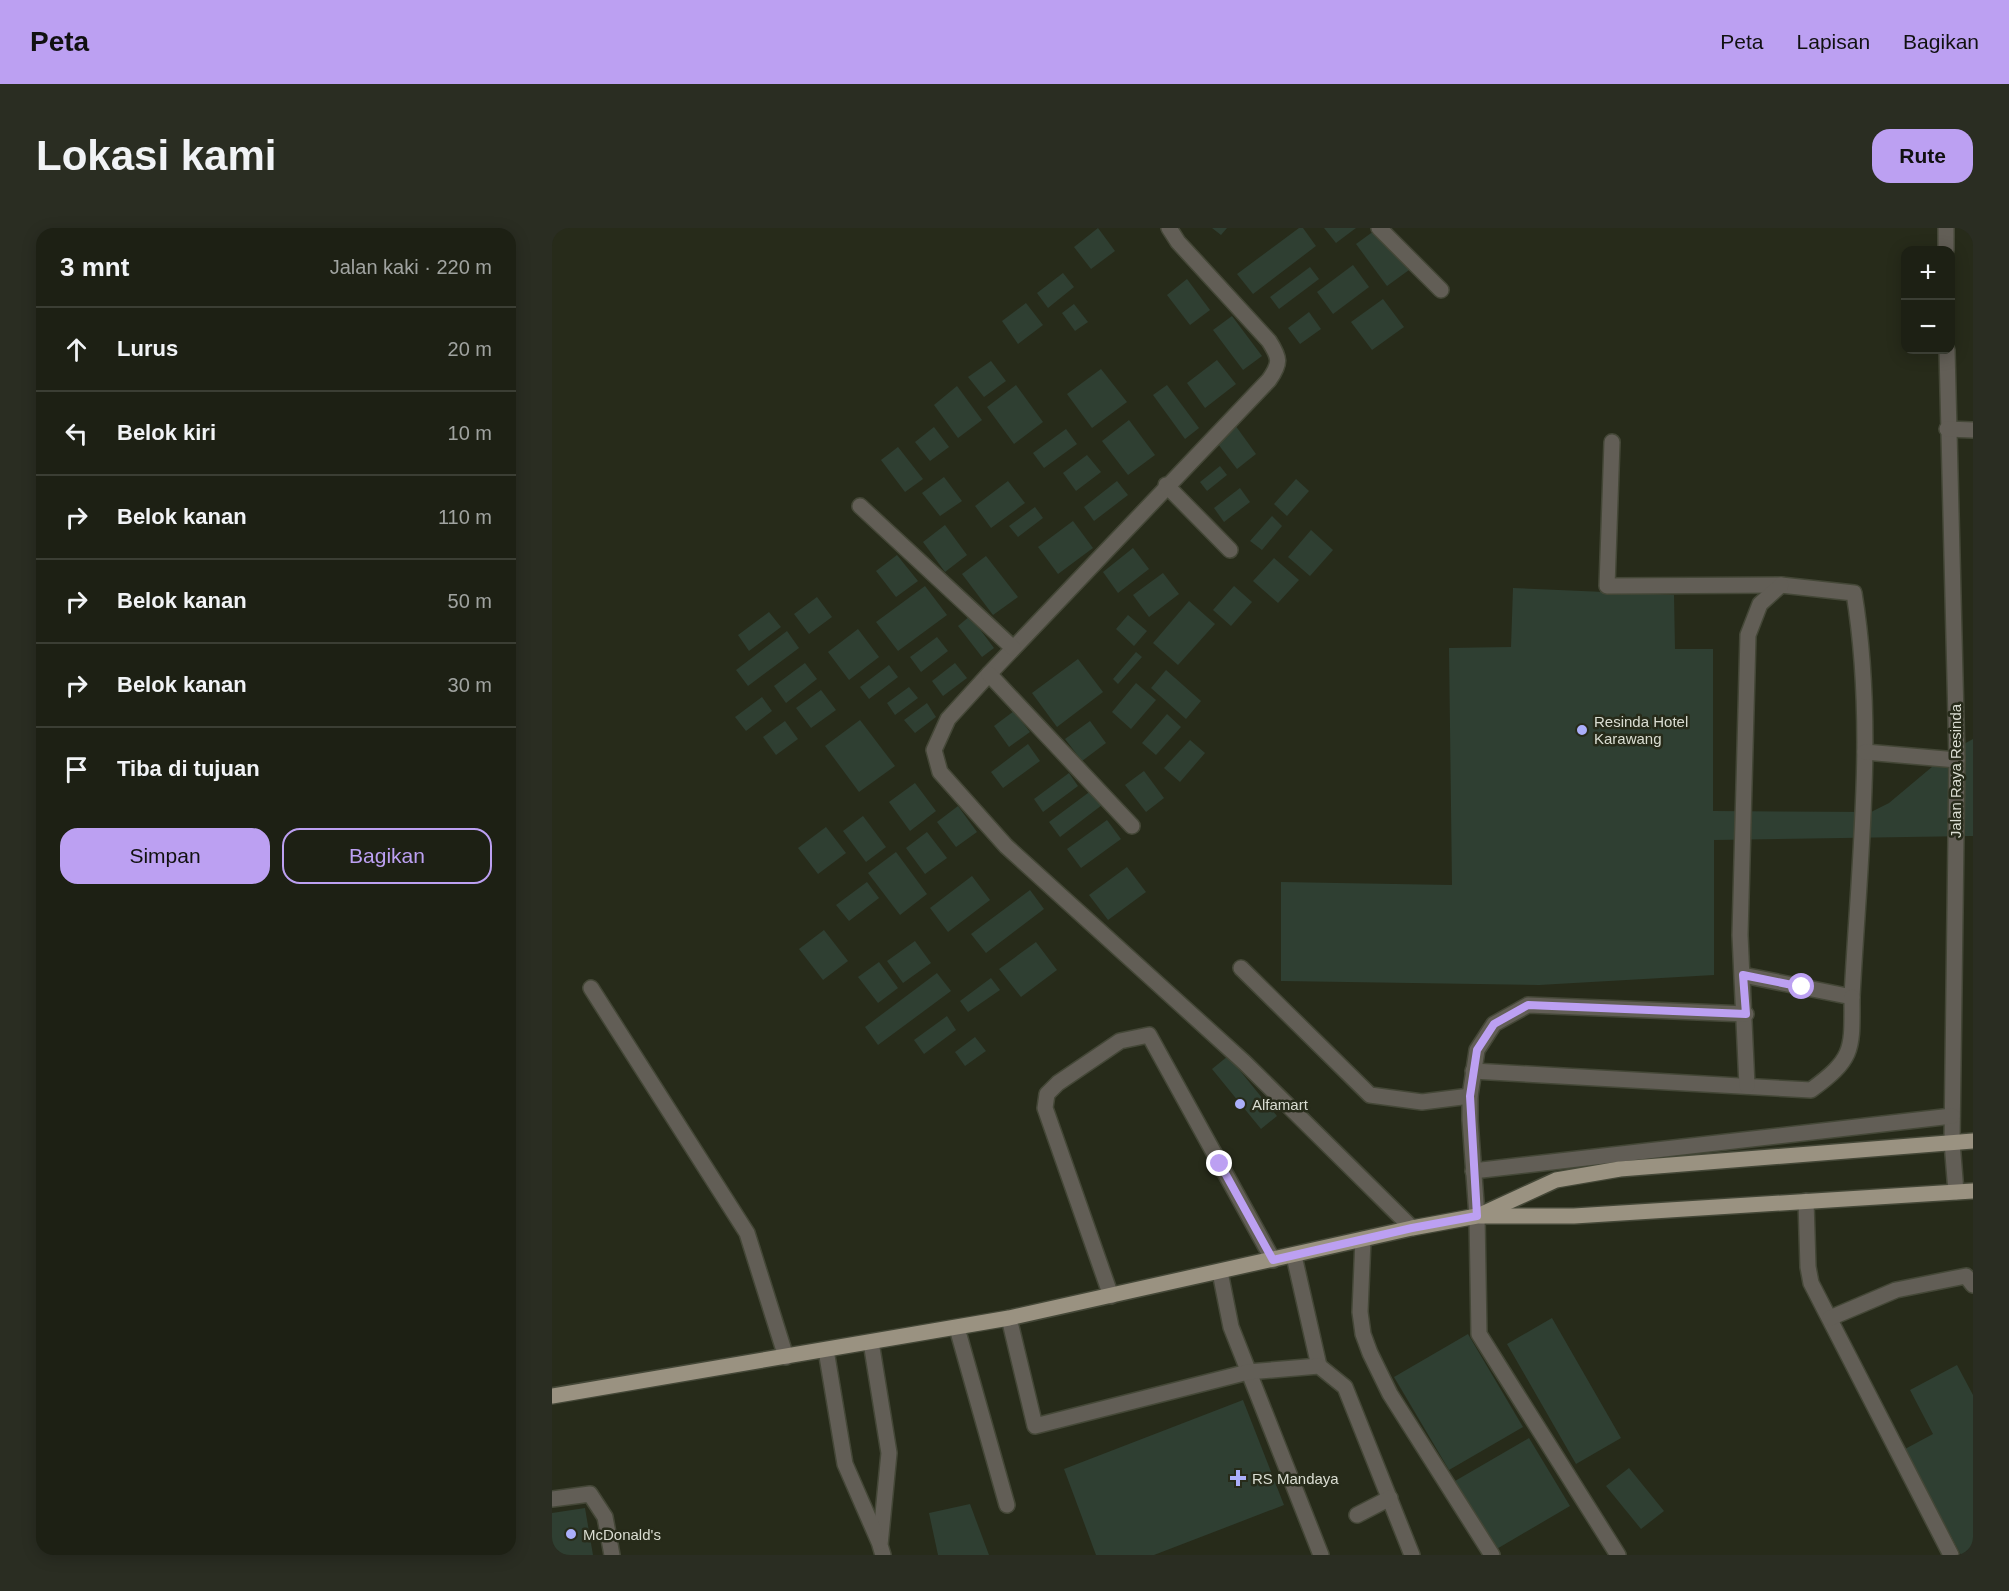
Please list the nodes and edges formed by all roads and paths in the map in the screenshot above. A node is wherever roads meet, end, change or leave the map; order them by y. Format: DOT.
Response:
graph roads {
  1 [pos="1169,228"];
  2 [pos="1379,228"];
  3 [pos="1946,228"];
  4 [pos="1946,246"];
  5 [pos="1441,290"];
  6 [pos="1947,354"];
  7 [pos="1947,429"];
  8 [pos="1973,430"];
  9 [pos="1612,442"];
  10 [pos="1166,485"];
  11 [pos="860,506"];
  12 [pos="1230,550"];
  13 [pos="1781,585"];
  14 [pos="1013,648"];
  15 [pos="989,674"];
  16 [pos="1865,752"];
  17 [pos="1957,760"];
  18 [pos="1132,826"];
  19 [pos="1241,968"];
  20 [pos="1743,975"];
  21 [pos="591,988"];
  22 [pos="1852,997"];
  23 [pos="1746,1014"];
  24 [pos="1473,1071"];
  25 [pos="1747,1086"];
  26 [pos="1470,1096"];
  27 [pos="1952,1116"];
  28 [pos="1973,1141"];
  29 [pos="1952,1142"];
  30 [pos="1473,1171"];
  31 [pos="1973,1191"];
  32 [pos="1956,1192"];
  33 [pos="1806,1201"];
  34 [pos="1477,1216"];
  35 [pos="1412,1228"];
  36 [pos="1363,1239"];
  37 [pos="1294,1256"];
  38 [pos="1273,1260"];
  39 [pos="1220,1272"];
  40 [pos="1973,1285"];
  41 [pos="1111,1296"];
  42 [pos="1009,1318"];
  43 [pos="1830,1318"];
  44 [pos="957,1328"];
  45 [pos="871,1342"];
  46 [pos="826,1350"];
  47 [pos="786,1357"];
  48 [pos="1319,1366"];
  49 [pos="1248,1372"];
  50 [pos="552,1396"];
  51 [pos="1390,1498"];
  52 [pos="552,1499"];
  53 [pos="1007,1505"];
  54 [pos="1357,1515"];
  55 [pos="882,1550"];
  56 [pos="612,1555"];
  57 [pos="1320,1555"];
  58 [pos="1412,1555"];
  59 [pos="1492,1555"];
  60 [pos="1618,1555"];
  61 [pos="1951,1555"];
  1 -- 10 [label="street"];
  2 -- 5 [label="street"];
  3 -- 4 [label="street"];
  6 -- 7 [label="street, Jalan Raya Resinda"];
  7 -- 8 [label="street"];
  7 -- 17 [label="street, Jalan Raya Resinda"];
  9 -- 13 [label="street"];
  10 -- 12 [label="street"];
  10 -- 14 [label="street"];
  11 -- 14 [label="street"];
  13 -- 16 [label="street"];
  13 -- 20 [label="street"];
  14 -- 15 [label="street"];
  15 -- 18 [label="street"];
  15 -- 35 [label="street"];
  16 -- 17 [label="street"];
  16 -- 22 [label="street"];
  17 -- 27 [label="street, Jalan Raya Resinda"];
  19 -- 26 [label="street"];
  20 -- 22 [label="street"];
  20 -- 23 [label="street"];
  21 -- 47 [label="street"];
  22 -- 25 [label="street"];
  23 -- 24 [label="street"];
  23 -- 25 [label="street"];
  24 -- 25 [label="street"];
  24 -- 26 [label="street"];
  26 -- 30 [label="street"];
  27 -- 29 [label="street, Jalan Raya Resinda"];
  27 -- 30 [label="street"];
  28 -- 29 [label="main road"];
  29 -- 32 [label="street, Jalan Raya Resinda"];
  29 -- 34 [label="main road"];
  30 -- 34 [label="street"];
  31 -- 32 [label="main road"];
  32 -- 33 [label="main road"];
  33 -- 34 [label="main road"];
  33 -- 43 [label="street"];
  34 -- 35 [label="main road"];
  34 -- 60 [label="street"];
  35 -- 36 [label="main road"];
  36 -- 37 [label="main road"];
  36 -- 59 [label="street"];
  37 -- 38 [label="main road"];
  37 -- 48 [label="street"];
  38 -- 39 [label="main road"];
  38 -- 41 [label="street"];
  39 -- 41 [label="main road"];
  39 -- 49 [label="street"];
  40 -- 43 [label="street"];
  41 -- 42 [label="main road"];
  42 -- 44 [label="main road"];
  42 -- 49 [label="street"];
  43 -- 61 [label="street"];
  44 -- 45 [label="main road"];
  44 -- 53 [label="street"];
  45 -- 46 [label="main road"];
  45 -- 55 [label="street"];
  46 -- 47 [label="main road"];
  46 -- 55 [label="street"];
  47 -- 50 [label="main road"];
  48 -- 49 [label="street"];
  48 -- 51 [label="street"];
  49 -- 57 [label="street"];
  51 -- 54 [label="street"];
  51 -- 58 [label="street"];
  52 -- 56 [label="street"];
}
